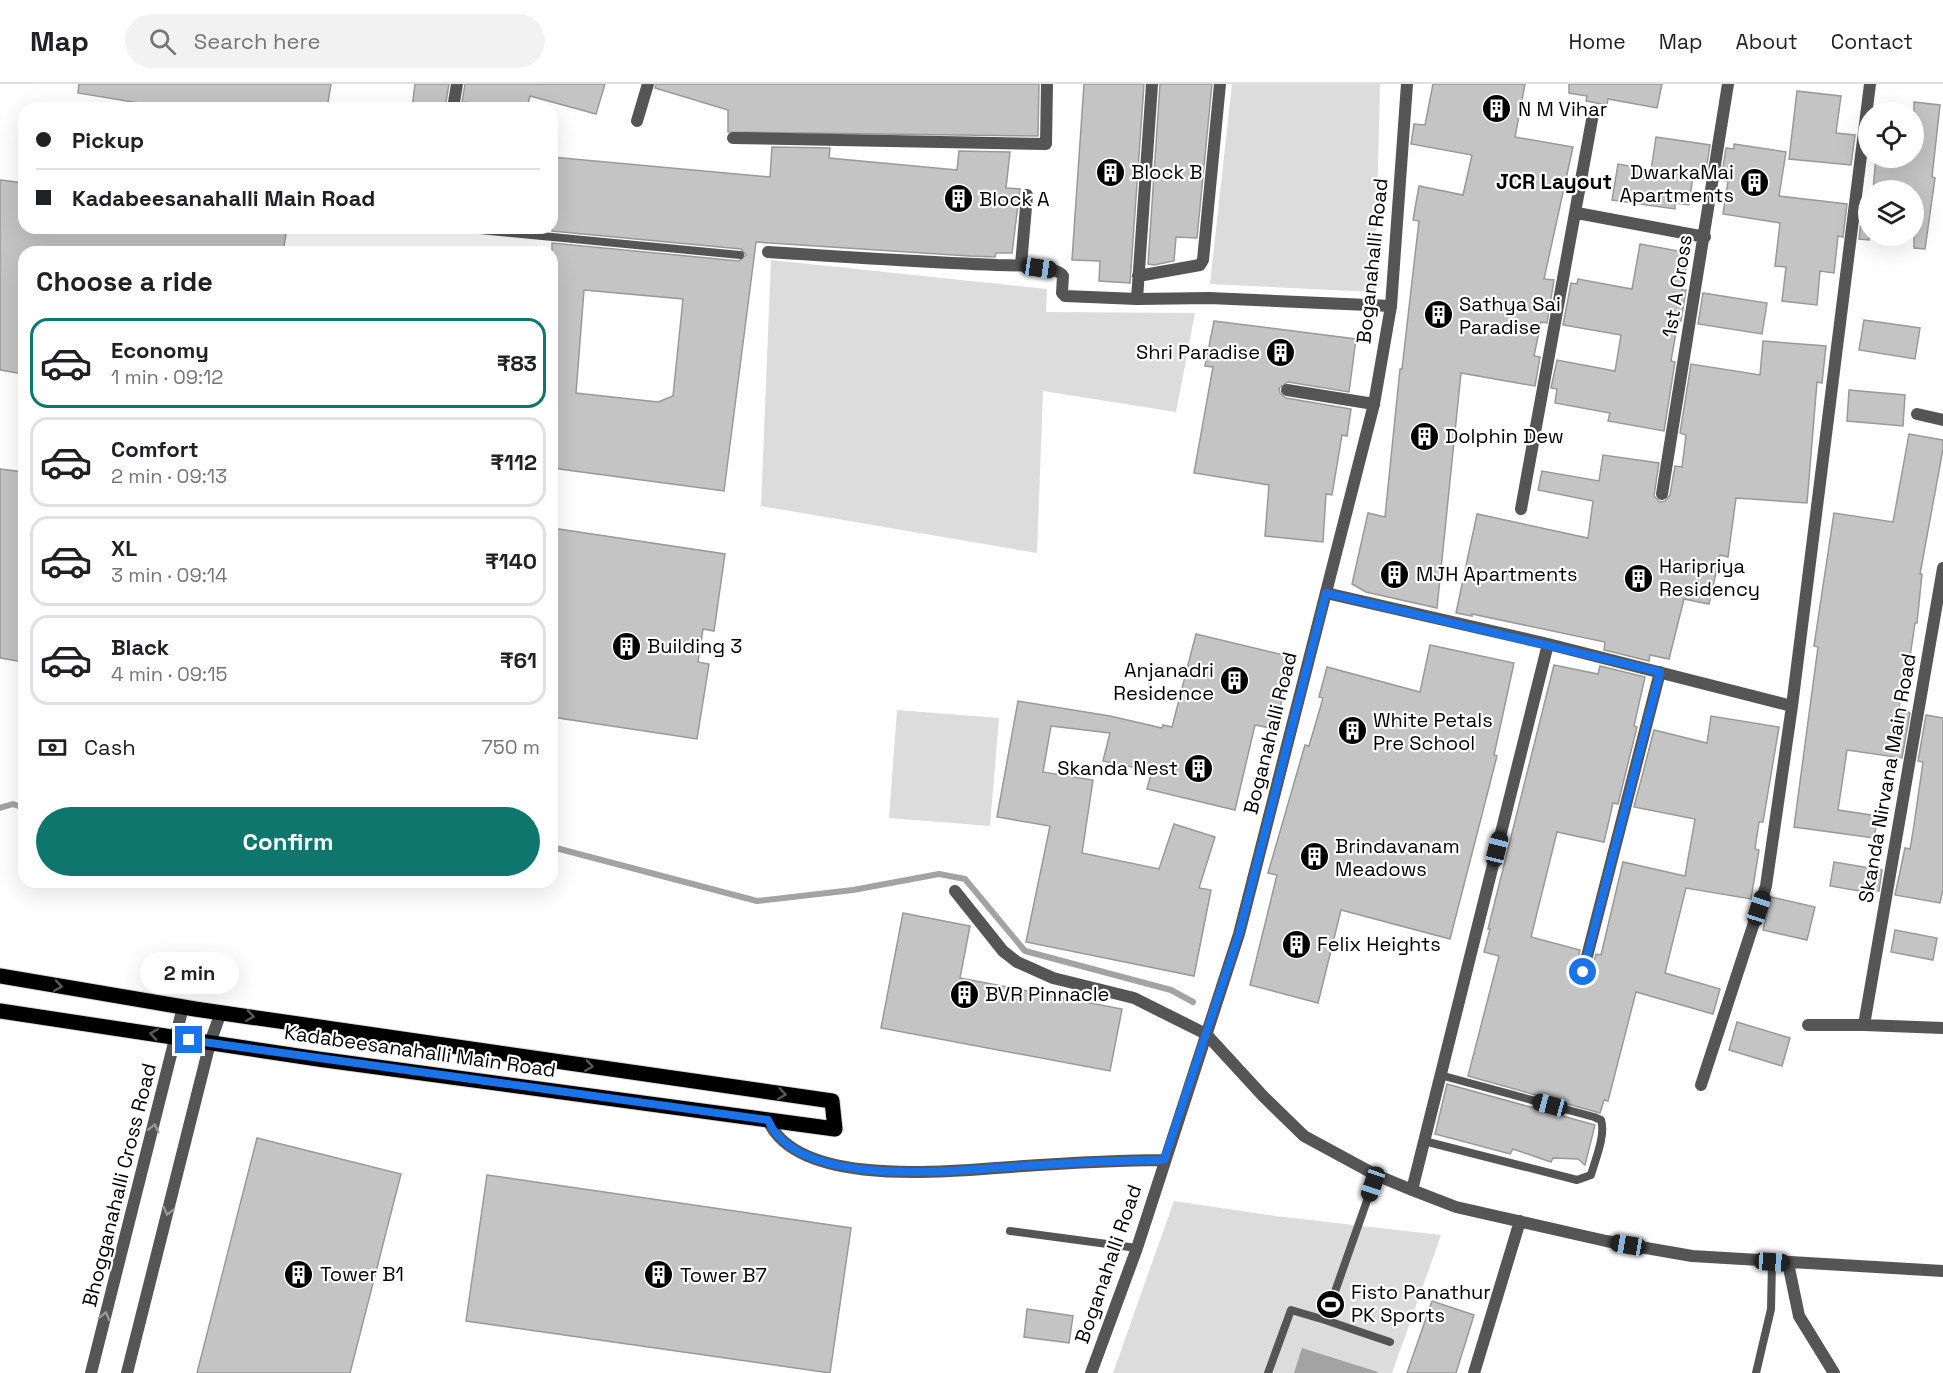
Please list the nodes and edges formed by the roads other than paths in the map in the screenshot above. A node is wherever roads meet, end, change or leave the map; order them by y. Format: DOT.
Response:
graph roads {
  1 [pos="457,84"];
  2 [pos="648,84"];
  3 [pos="1047,84"];
  4 [pos="1152,84"];
  5 [pos="1220,84"];
  6 [pos="1407,84"];
  7 [pos="1728,84"];
  8 [pos="1868,84"];
  9 [pos="454,102"];
  10 [pos="1593,114"];
  11 [pos="637,121"];
  12 [pos="733,138"];
  13 [pos="1027,195"];
  14 [pos="1576,213"];
  15 [pos="521,234"];
  16 [pos="1705,237"];
  17 [pos="768,252"];
  18 [pos="740,255"];
  19 [pos="1021,265"];
  20 [pos="1138,276"];
  21 [pos="1137,299"];
  22 [pos="1391,306"];
  23 [pos="1287,390"];
  24 [pos="1374,404"];
  25 [pos="1917,414"];
  26 [pos="1943,420"];
  27 [pos="1662,494"];
  28 [pos="1521,509"];
  29 [pos="1943,568"];
  30 [pos="1326,593"];
  31 [pos="1548,644"];
  32 [pos="1660,672"];
  33 [pos="1792,706"];
  34 [pos="955,891"];
  35 [pos="1583,972"];
  36 [pos="0,976"];
  37 [pos="183,1006"];
  38 [pos="0,1011"];
  39 [pos="221,1012"];
  40 [pos="1808,1025"];
  41 [pos="1864,1025"];
  42 [pos="1943,1028"];
  43 [pos="1206,1034"];
  44 [pos="177,1038"];
  45 [pos="210,1043"];
  46 [pos="1440,1075"];
  47 [pos="1701,1085"];
  48 [pos="768,1120"];
  49 [pos="1424,1141"];
  50 [pos="1164,1160"];
  51 [pos="1376,1175"];
  52 [pos="1412,1188"];
  53 [pos="1520,1221"];
  54 [pos="1010,1231"];
  55 [pos="1137,1248"];
  56 [pos="1772,1262"];
  57 [pos="1788,1263"];
  58 [pos="1943,1270"];
  59 [pos="1324,1320"];
  60 [pos="1390,1342"];
  61 [pos="1830,1370"];
  62 [pos="90,1373"];
  63 [pos="127,1373"];
  64 [pos="1091,1373"];
  65 [pos="1268,1373"];
  66 [pos="1474,1373"];
  67 [pos="1756,1373"];
  1 -- 9 [label="street"];
  2 -- 11 [label="street"];
  3 -- 12 [label="street"];
  4 -- 20 [label="street"];
  5 -- 20 [label="street"];
  6 -- 22 [label="street, Boganahalli Road"];
  7 -- 16 [label="street, 1st A Cross"];
  8 -- 33 [label="street"];
  10 -- 14 [label="street"];
  13 -- 19 [label="street"];
  14 -- 16 [label="street"];
  14 -- 28 [label="street"];
  15 -- 18 [label="lane"];
  16 -- 27 [label="street, 1st A Cross"];
  17 -- 19 [label="street"];
  19 -- 21 [label="street"];
  20 -- 21 [label="street"];
  21 -- 22 [label="street"];
  22 -- 24 [label="street, Boganahalli Road"];
  23 -- 24 [label="street"];
  24 -- 30 [label="street, Boganahalli Road"];
  25 -- 26 [label="street"];
  29 -- 41 [label="street, Skanda Nirvana Main Road"];
  30 -- 31 [label="street"];
  30 -- 43 [label="street, Boganahalli Road"];
  31 -- 32 [label="street"];
  31 -- 46 [label="street"];
  32 -- 33 [label="street"];
  32 -- 35 [label="street"];
  33 -- 47 [label="street"];
  34 -- 43 [label="street"];
  36 -- 37 [label="main road, Kadabeesanahalli Main Road, one-way"];
  37 -- 39 [label="main road, Kadabeesanahalli Main Road"];
  37 -- 44 [label="street, Bhogganahalli Cross Road"];
  44 -- 38 [label="main road, Kadabeesanahalli Main Road, one-way"];
  39 -- 45 [label="street"];
  39 -- 48 [label="main road, Kadabeesanahalli Main Road, one-way"];
  40 -- 41 [label="street"];
  41 -- 42 [label="street"];
  43 -- 50 [label="street, Boganahalli Road"];
  43 -- 51 [label="street"];
  44 -- 45 [label="main road, Kadabeesanahalli Main Road"];
  62 -- 44 [label="street, Bhogganahalli Cross Road, one-way"];
  45 -- 48 [label="main road, Kadabeesanahalli Main Road"];
  45 -- 63 [label="street, one-way"];
  46 -- 49 [label="street"];
  46 -- 49 [label="lane"];
  48 -- 50 [label="street"];
  49 -- 52 [label="street"];
  50 -- 55 [label="street, Boganahalli Road"];
  51 -- 52 [label="street"];
  51 -- 59 [label="lane"];
  52 -- 53 [label="street"];
  53 -- 56 [label="street"];
  53 -- 66 [label="street"];
  54 -- 55 [label="lane"];
  55 -- 64 [label="street, Boganahalli Road"];
  56 -- 57 [label="street"];
  56 -- 67 [label="lane"];
  57 -- 58 [label="street"];
  57 -- 61 [label="street"];
  59 -- 60 [label="lane"];
  59 -- 65 [label="lane"];
}
